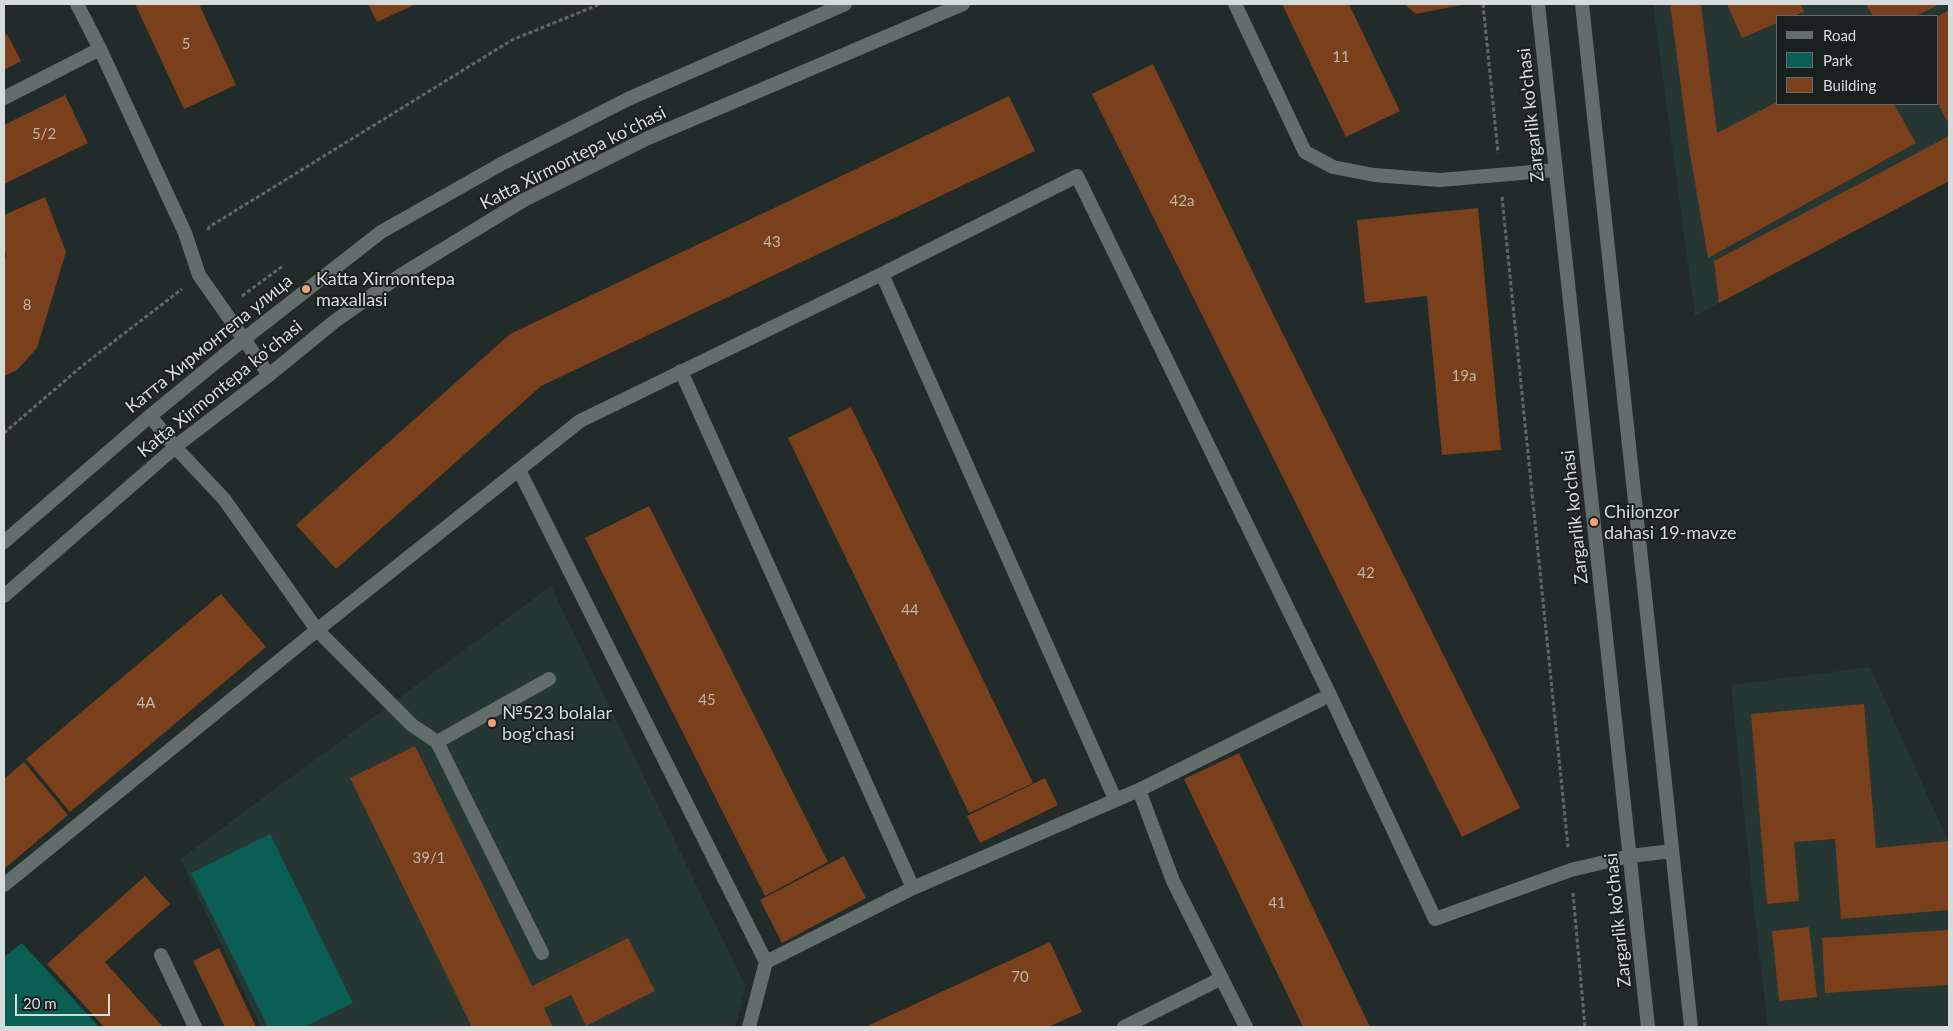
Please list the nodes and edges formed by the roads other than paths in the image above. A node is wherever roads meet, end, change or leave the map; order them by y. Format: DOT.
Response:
graph roads {
  1 [pos="77,4"];
  2 [pos="845,4"];
  3 [pos="963,4"];
  4 [pos="1236,4"];
  5 [pos="1538,4"];
  6 [pos="1582,4"];
  7 [pos="100,48"];
  8 [pos="4,98"];
  9 [pos="503,163"];
  10 [pos="1556,170"];
  11 [pos="882,274"];
  12 [pos="244,339"];
  13 [pos="681,371"];
  14 [pos="269,375"];
  15 [pos="150,416"];
  16 [pos="175,447"];
  17 [pos="519,470"];
  18 [pos="4,542"];
  19 [pos="4,596"];
  20 [pos="317,630"];
  21 [pos="549,679"];
  22 [pos="1330,695"];
  23 [pos="437,742"];
  24 [pos="1139,790"];
  25 [pos="1115,800"];
  26 [pos="1672,851"];
  27 [pos="1630,856"];
  28 [pos="4,884"];
  29 [pos="913,888"];
  30 [pos="542,952"];
  31 [pos="161,955"];
  32 [pos="766,962"];
  33 [pos="1222,978"];
  34 [pos="196,1027"];
  35 [pos="749,1027"];
  36 [pos="1124,1027"];
  37 [pos="1246,1027"];
  38 [pos="1648,1027"];
  39 [pos="1691,1027"];
  1 -- 7 [label="main road"];
  2 -- 9 [label="main road, Katta Xirmontepa koʻchasi"];
  3 -- 14 [label="main road, Katta Xirmontepa koʻchasi"];
  4 -- 10 [label="main road"];
  5 -- 10 [label="main road, Zargarlik ko'chasi"];
  6 -- 26 [label="main road"];
  7 -- 8 [label="main road"];
  7 -- 12 [label="main road"];
  9 -- 12 [label="main road, Катта Хирмонтепа улица"];
  10 -- 27 [label="main road, Zargarlik ko'chasi"];
  11 -- 13 [label="main road"];
  11 -- 22 [label="main road"];
  11 -- 25 [label="main road"];
  12 -- 14 [label="main road"];
  12 -- 15 [label="main road, Катта Хирмонтепа улица"];
  13 -- 17 [label="main road"];
  13 -- 29 [label="main road"];
  14 -- 16 [label="main road, Katta Xirmontepa koʻchasi"];
  15 -- 16 [label="main road"];
  15 -- 18 [label="main road, Катта Хирмонтепа улица"];
  16 -- 19 [label="main road, Katta Xirmontepa koʻchasi"];
  16 -- 20 [label="main road"];
  17 -- 20 [label="main road"];
  17 -- 32 [label="main road"];
  20 -- 23 [label="main road"];
  20 -- 28 [label="main road"];
  21 -- 23 [label="main road"];
  22 -- 24 [label="main road"];
  22 -- 27 [label="main road"];
  23 -- 30 [label="main road"];
  24 -- 25 [label="main road"];
  24 -- 33 [label="main road"];
  25 -- 29 [label="main road"];
  26 -- 27 [label="main road"];
  26 -- 39 [label="main road"];
  27 -- 38 [label="main road, Zargarlik ko'chasi"];
  29 -- 32 [label="main road"];
  31 -- 34 [label="main road"];
  32 -- 35 [label="main road"];
  33 -- 36 [label="main road"];
  33 -- 37 [label="main road"];
}
